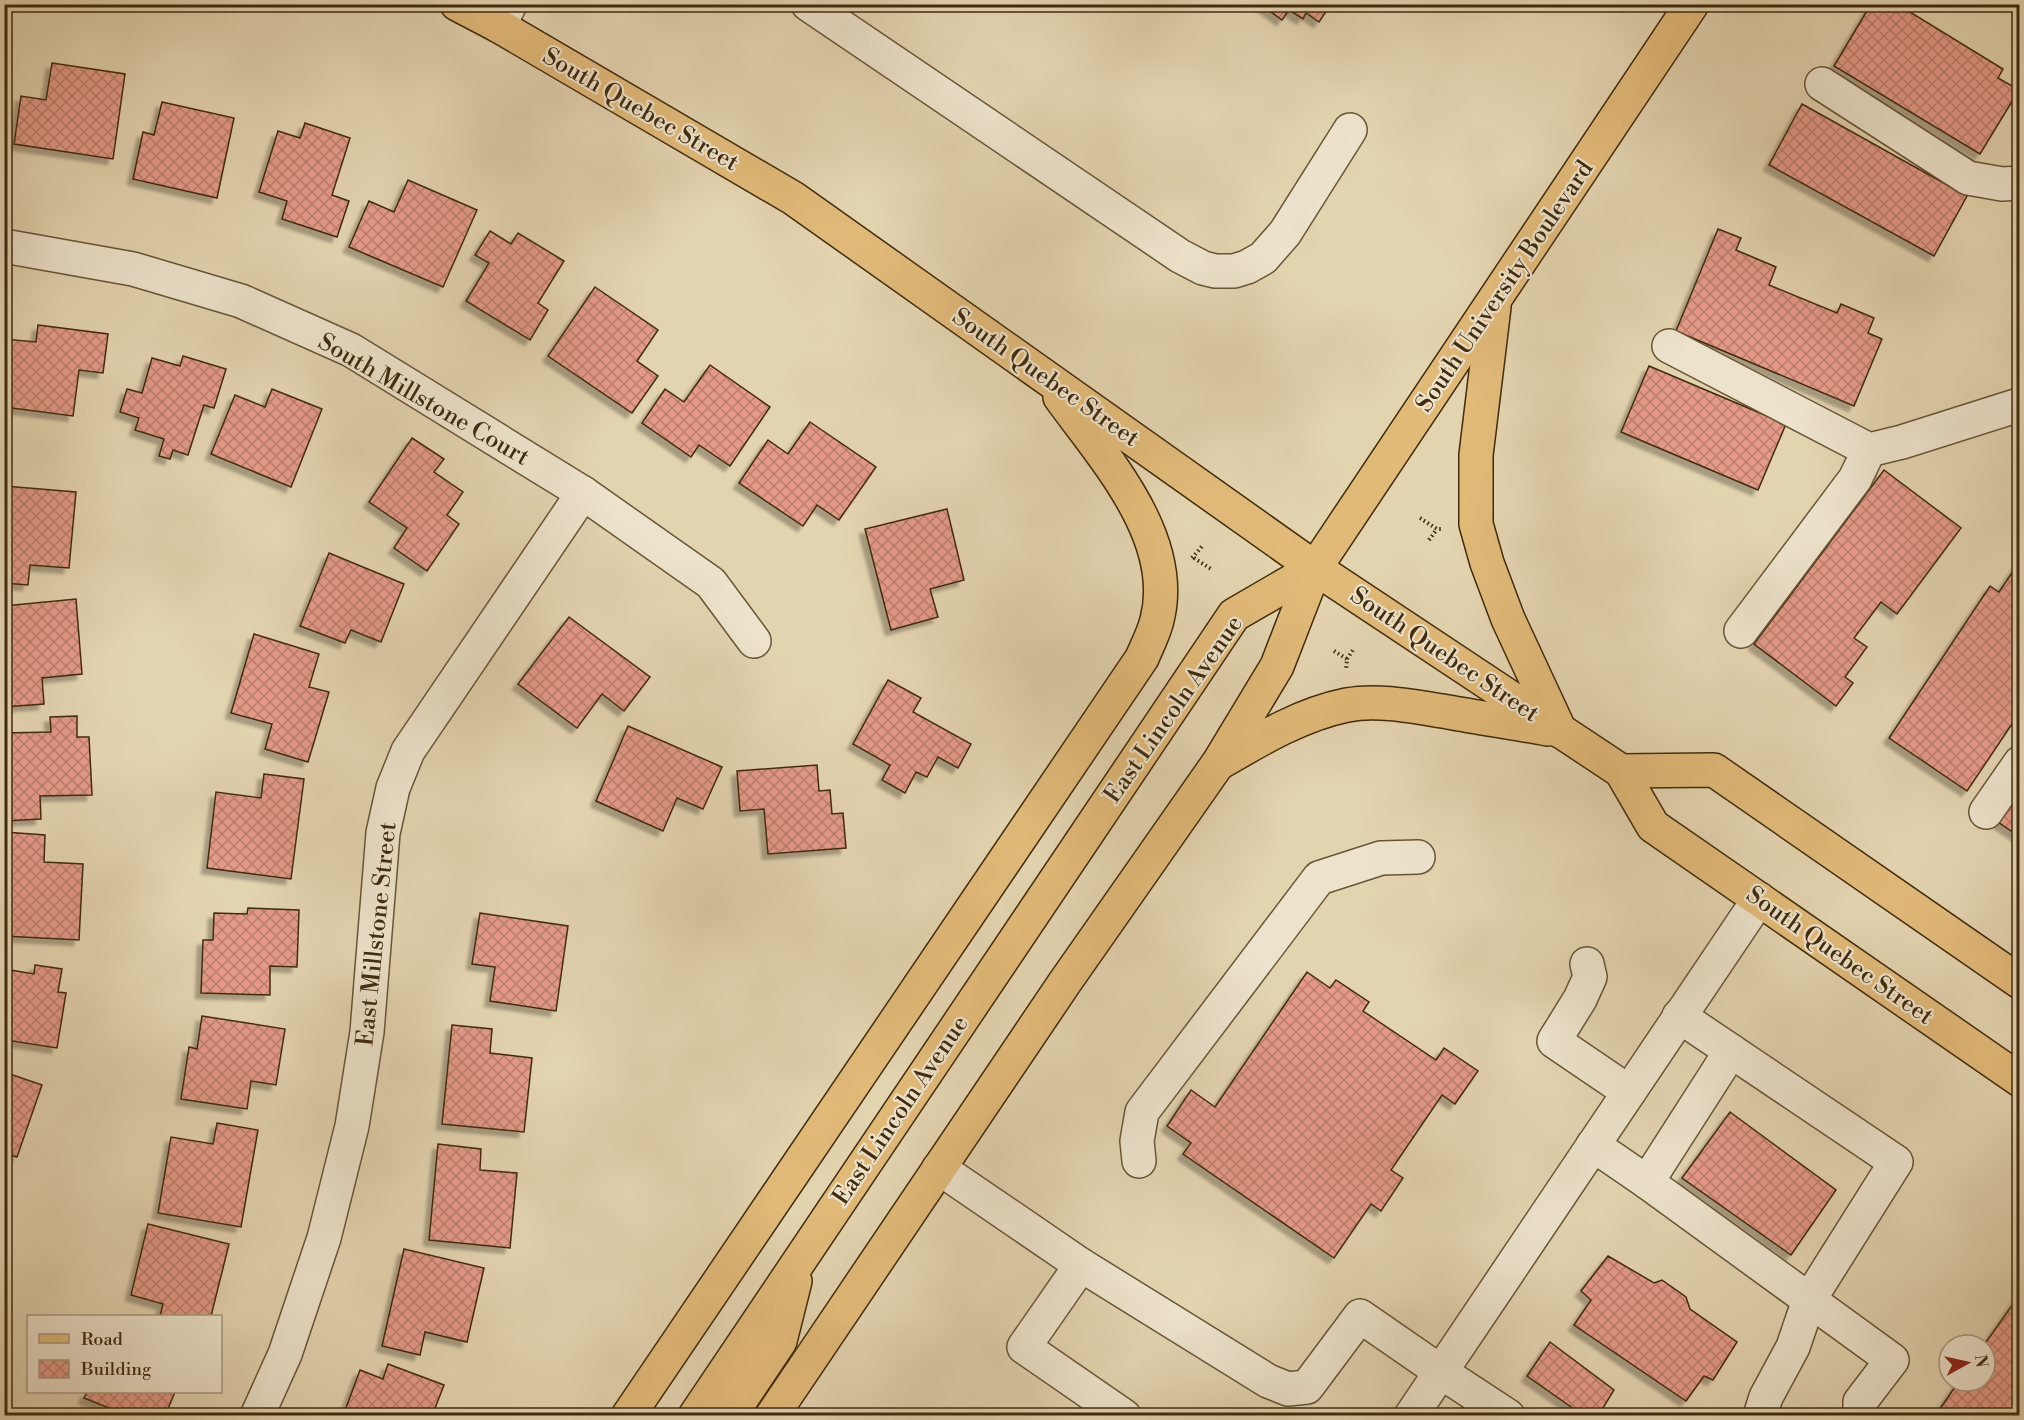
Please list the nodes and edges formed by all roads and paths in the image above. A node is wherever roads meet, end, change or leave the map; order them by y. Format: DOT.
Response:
graph roads {
  1 [pos="458,4"];
  2 [pos="808,4"];
  3 [pos="1692,4"];
  4 [pos="505,15"];
  5 [pos="1822,84"];
  6 [pos="1350,130"];
  7 [pos="2019,183"];
  8 [pos="4,246"];
  9 [pos="1496,299"];
  10 [pos="1669,346"];
  11 [pos="1045,376"];
  12 [pos="2019,395"];
  13 [pos="2019,405"];
  14 [pos="1869,450"];
  15 [pos="583,494"];
  16 [pos="1420,518"];
  17 [pos="1437,529"];
  18 [pos="1445,530"];
  19 [pos="1429,540"];
  20 [pos="1203,545"];
  21 [pos="1194,558"];
  22 [pos="1187,560"];
  23 [pos="1315,568"];
  24 [pos="1211,569"];
  25 [pos="1741,631"];
  26 [pos="754,641"];
  27 [pos="1353,650"];
  28 [pos="1334,651"];
  29 [pos="1347,659"];
  30 [pos="1345,676"];
  31 [pos="1560,731"];
  32 [pos="1219,762"];
  33 [pos="2019,763"];
  34 [pos="1621,771"];
  35 [pos="1986,812"];
  36 [pos="1418,857"];
  37 [pos="1759,899"];
  38 [pos="1587,964"];
  39 [pos="2019,982"];
  40 [pos="1679,1016"];
  41 [pos="1731,1051"];
  42 [pos="2019,1080"];
  43 [pos="1629,1092"];
  44 [pos="1593,1145"];
  45 [pos="1139,1161"];
  46 [pos="939,1168"];
  47 [pos="1647,1182"];
  48 [pos="800,1259"];
  49 [pos="1081,1265"];
  50 [pos="1809,1300"];
  51 [pos="1440,1372"];
  52 [pos="257,1416"];
  53 [pos="628,1416"];
  54 [pos="695,1416"];
  55 [pos="730,1416"];
  56 [pos="772,1416"];
  57 [pos="1124,1416"];
  58 [pos="1412,1416"];
  59 [pos="1508,1416"];
  60 [pos="1760,1416"];
  61 [pos="1860,1416"];
  1 -- 4 [label="main road, South Quebec Street"];
  2 -- 6 [label="street"];
  3 -- 9 [label="main road, South University Boulevard"];
  4 -- 11 [label="main road, South Quebec Street"];
  5 -- 7 [label="street"];
  8 -- 15 [label="street, South Millstone Court"];
  9 -- 23 [label="main road, South University Boulevard"];
  9 -- 31 [label="main road"];
  10 -- 14 [label="street"];
  11 -- 23 [label="main road, South Quebec Street"];
  11 -- 53 [label="main road"];
  12 -- 13 [label="street"];
  13 -- 14 [label="street"];
  14 -- 25 [label="street"];
  15 -- 26 [label="street, South Millstone Court"];
  15 -- 52 [label="street, East Millstone Street"];
  16 -- 17 [label="path"];
  17 -- 18 [label="path"];
  17 -- 19 [label="path"];
  20 -- 21 [label="path"];
  21 -- 22 [label="path"];
  21 -- 24 [label="path"];
  23 -- 31 [label="main road, South Quebec Street"];
  23 -- 32 [label="main road"];
  23 -- 48 [label="main road, East Lincoln Avenue"];
  27 -- 29 [label="path"];
  28 -- 29 [label="path"];
  29 -- 30 [label="path"];
  31 -- 32 [label="main road"];
  31 -- 34 [label="main road, South Quebec Street"];
  32 -- 46 [label="main road"];
  33 -- 35 [label="street"];
  34 -- 37 [label="main road, South Quebec Street"];
  34 -- 39 [label="main road"];
  36 -- 45 [label="street"];
  37 -- 40 [label="street"];
  37 -- 42 [label="main road, South Quebec Street"];
  38 -- 43 [label="street"];
  40 -- 41 [label="street"];
  40 -- 43 [label="street"];
  41 -- 47 [label="street"];
  41 -- 50 [label="street"];
  43 -- 44 [label="street"];
  44 -- 47 [label="street"];
  44 -- 51 [label="street"];
  46 -- 49 [label="street"];
  46 -- 56 [label="main road"];
  47 -- 50 [label="street"];
  48 -- 54 [label="main road, East Lincoln Avenue"];
  48 -- 55 [label="main road"];
  49 -- 51 [label="street"];
  49 -- 57 [label="street"];
  50 -- 60 [label="street"];
  50 -- 61 [label="street"];
  51 -- 58 [label="street"];
  51 -- 59 [label="street"];
}
